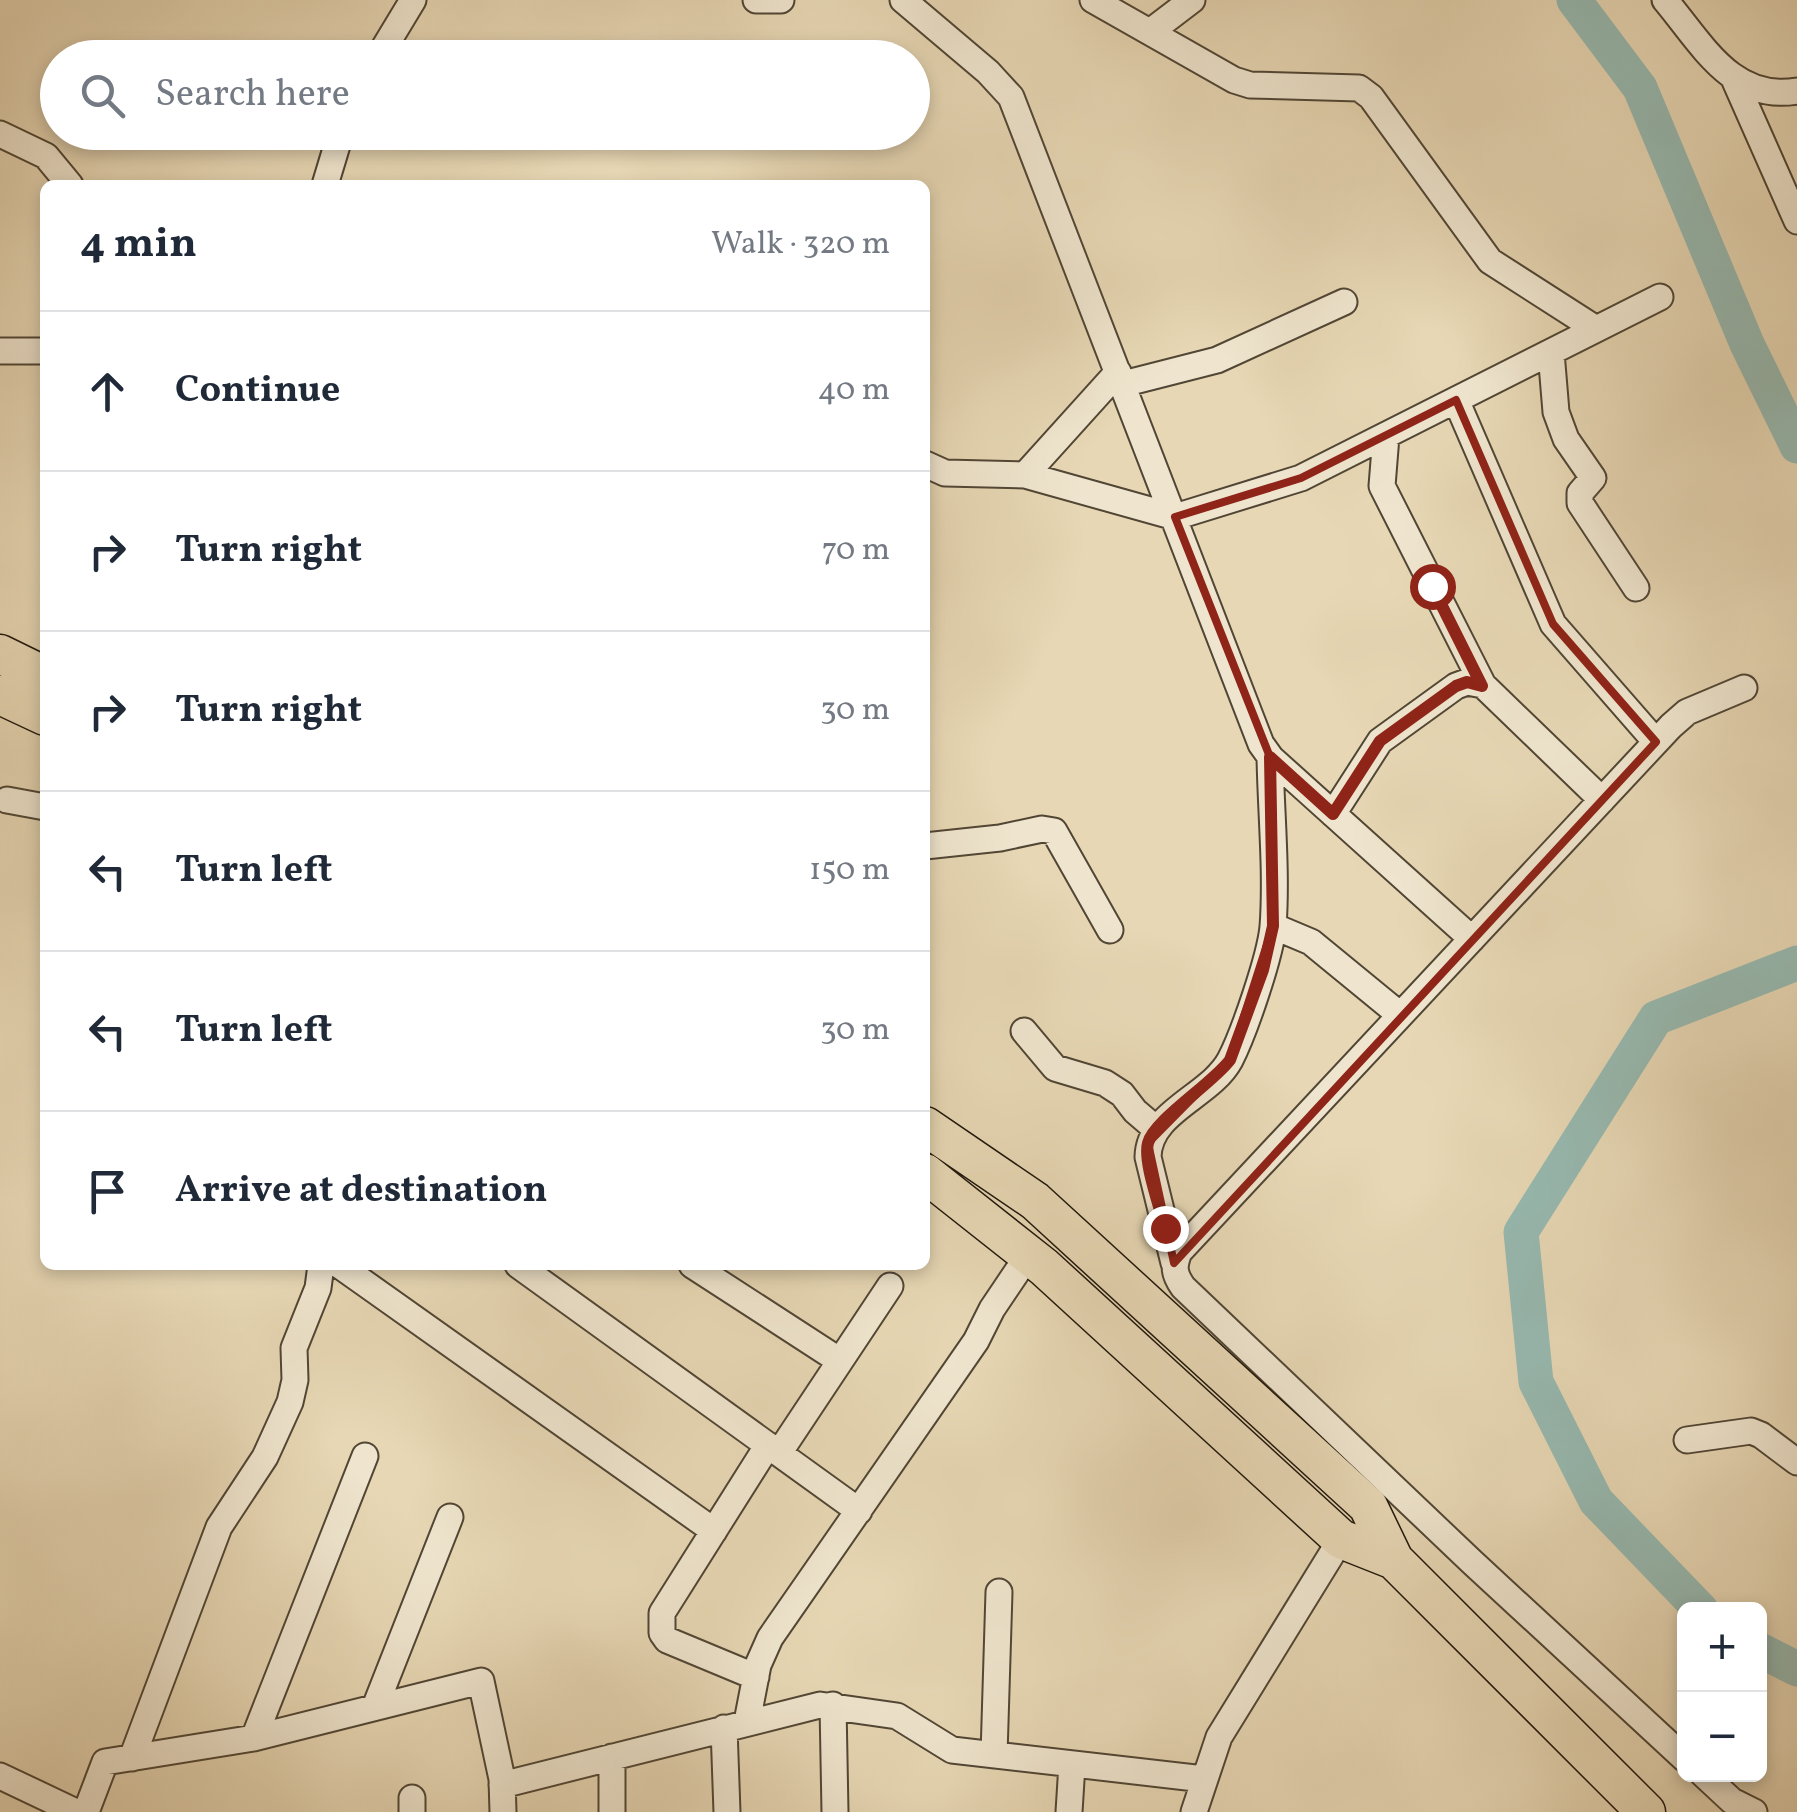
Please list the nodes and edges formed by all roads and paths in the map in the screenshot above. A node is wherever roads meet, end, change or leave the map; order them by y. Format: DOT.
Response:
graph roads {
  1 [pos="413,0"];
  2 [pos="756,0"];
  3 [pos="781,0"];
  4 [pos="902,0"];
  5 [pos="1093,0"];
  6 [pos="1192,0"];
  7 [pos="1665,0"];
  8 [pos="1150,32"];
  9 [pos="389,40"];
  10 [pos="1735,81"];
  11 [pos="1797,91"];
  12 [pos="0,134"];
  13 [pos="336,150"];
  14 [pos="66,180"];
  15 [pos="326,180"];
  16 [pos="1797,221"];
  17 [pos="1660,297"];
  18 [pos="1344,302"];
  19 [pos="1596,329"];
  20 [pos="0,351"];
  21 [pos="40,351"];
  22 [pos="1551,352"];
  23 [pos="1120,378"];
  24 [pos="1456,400"];
  25 [pos="1386,436"];
  26 [pos="930,468"];
  27 [pos="1026,475"];
  28 [pos="1174,517"];
  29 [pos="1636,588"];
  30 [pos="0,654"];
  31 [pos="40,674"];
  32 [pos="1482,686"];
  33 [pos="1744,688"];
  34 [pos="0,694"];
  35 [pos="40,714"];
  36 [pos="1656,742"];
  37 [pos="1270,757"];
  38 [pos="7,800"];
  39 [pos="1602,800"];
  40 [pos="40,807"];
  41 [pos="1333,814"];
  42 [pos="930,845"];
  43 [pos="1273,926"];
  44 [pos="1110,930"];
  45 [pos="1472,938"];
  46 [pos="1400,1015"];
  47 [pos="1024,1031"];
  48 [pos="1156,1128"];
  49 [pos="930,1129"];
  50 [pos="930,1177"];
  51 [pos="1028,1254"];
  52 [pos="1174,1263"];
  53 [pos="320,1270"];
  54 [pos="346,1270"];
  55 [pos="525,1270"];
  56 [pos="700,1270"];
  57 [pos="890,1286"];
  58 [pos="840,1361"];
  59 [pos="1686,1440"];
  60 [pos="773,1449"];
  61 [pos="365,1456"];
  62 [pos="1795,1456"];
  63 [pos="859,1510"];
  64 [pos="450,1517"];
  65 [pos="714,1530"];
  66 [pos="1342,1538"];
  67 [pos="1394,1560"];
  68 [pos="999,1592"];
  69 [pos="756,1677"];
  70 [pos="834,1705"];
  71 [pos="375,1708"];
  72 [pos="735,1725"];
  73 [pos="254,1738"];
  74 [pos="1677,1752"];
  75 [pos="994,1755"];
  76 [pos="612,1757"];
  77 [pos="132,1758"];
  78 [pos="1072,1764"];
  79 [pos="0,1776"];
  80 [pos="1204,1780"];
  81 [pos="1712,1782"];
  82 [pos="502,1785"];
  83 [pos="76,1812"];
  84 [pos="86,1812"];
  85 [pos="502,1812"];
  86 [pos="612,1812"];
  87 [pos="726,1812"];
  88 [pos="834,1812"];
  89 [pos="1069,1812"];
  90 [pos="1194,1812"];
  91 [pos="1646,1812"];
  92 [pos="1754,1812"];
  1 -- 9 [label="street"];
  2 -- 3 [label="street"];
  4 -- 23 [label="street"];
  5 -- 8 [label="street"];
  6 -- 8 [label="street"];
  7 -- 10 [label="street"];
  8 -- 19 [label="street"];
  10 -- 11 [label="street"];
  10 -- 16 [label="street"];
  12 -- 14 [label="street"];
  13 -- 15 [label="street"];
  17 -- 19 [label="street"];
  18 -- 23 [label="street"];
  19 -- 22 [label="street"];
  20 -- 21 [label="street"];
  22 -- 24 [label="street"];
  22 -- 29 [label="street"];
  23 -- 27 [label="street"];
  23 -- 28 [label="street"];
  24 -- 25 [label="street"];
  24 -- 36 [label="street"];
  25 -- 28 [label="street"];
  25 -- 32 [label="street"];
  26 -- 27 [label="street"];
  27 -- 28 [label="street"];
  28 -- 37 [label="street"];
  30 -- 31 [label="highway"];
  32 -- 39 [label="street"];
  32 -- 41 [label="street"];
  33 -- 36 [label="street"];
  34 -- 35 [label="highway"];
  36 -- 39 [label="street"];
  37 -- 41 [label="street"];
  37 -- 43 [label="street"];
  38 -- 40 [label="street"];
  39 -- 45 [label="street"];
  41 -- 45 [label="street"];
  42 -- 44 [label="street"];
  43 -- 46 [label="street"];
  43 -- 48 [label="street"];
  45 -- 46 [label="street"];
  46 -- 52 [label="street"];
  47 -- 48 [label="street"];
  48 -- 52 [label="street"];
  49 -- 67 [label="highway"];
  50 -- 51 [label="highway"];
  51 -- 63 [label="street"];
  51 -- 66 [label="highway"];
  52 -- 74 [label="street"];
  53 -- 77 [label="street"];
  54 -- 65 [label="street"];
  55 -- 60 [label="street"];
  56 -- 58 [label="street"];
  57 -- 58 [label="street"];
  58 -- 60 [label="street"];
  59 -- 62 [label="street"];
  60 -- 63 [label="street"];
  60 -- 65 [label="street"];
  61 -- 73 [label="street"];
  63 -- 69 [label="street"];
  64 -- 71 [label="street"];
  65 -- 69 [label="street"];
  66 -- 67 [label="highway"];
  66 -- 80 [label="street"];
  67 -- 91 [label="highway"];
  68 -- 75 [label="street"];
  69 -- 72 [label="street"];
  70 -- 72 [label="street"];
  70 -- 75 [label="street"];
  70 -- 88 [label="street"];
  71 -- 73 [label="street"];
  71 -- 82 [label="street"];
  72 -- 76 [label="street"];
  72 -- 87 [label="street"];
  73 -- 77 [label="street"];
  75 -- 78 [label="street"];
  76 -- 82 [label="street"];
  76 -- 86 [label="street"];
  77 -- 84 [label="street"];
  78 -- 80 [label="street"];
  78 -- 89 [label="street"];
  79 -- 83 [label="street"];
  80 -- 90 [label="street"];
  81 -- 92 [label="street"];
  82 -- 85 [label="street"];
}
